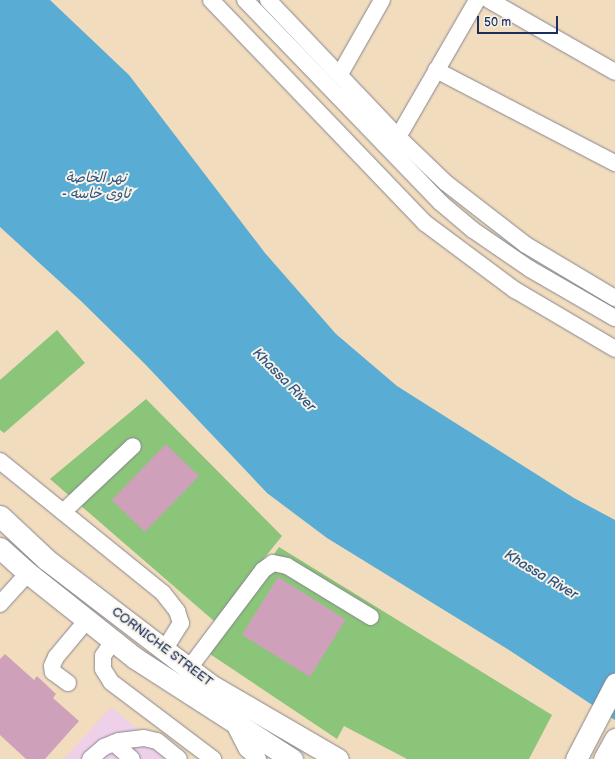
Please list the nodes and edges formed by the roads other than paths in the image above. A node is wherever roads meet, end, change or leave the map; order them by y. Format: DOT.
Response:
graph roads {
  1 [pos="211,0"];
  2 [pos="245,0"];
  3 [pos="382,0"];
  4 [pos="477,0"];
  5 [pos="489,0"];
  6 [pos="277,4"];
  7 [pos="436,70"];
  8 [pos="615,72"];
  9 [pos="340,74"];
  10 [pos="398,137"];
  11 [pos="615,163"];
  12 [pos="441,203"];
  13 [pos="425,223"];
  14 [pos="614,293"];
  15 [pos="615,318"];
  16 [pos="615,349"];
  17 [pos="133,446"];
  18 [pos="0,461"];
  19 [pos="63,512"];
  20 [pos="0,516"];
  21 [pos="0,548"];
  22 [pos="28,574"];
  23 [pos="0,604"];
  24 [pos="371,617"];
  25 [pos="87,620"];
  26 [pos="113,641"];
  27 [pos="165,649"];
  28 [pos="190,667"];
  29 [pos="68,683"];
  30 [pos="615,684"];
  31 [pos="233,722"];
  32 [pos="615,739"];
  33 [pos="114,743"];
  34 [pos="90,759"];
  35 [pos="132,759"];
  36 [pos="179,759"];
  37 [pos="213,759"];
  38 [pos="258,759"];
  39 [pos="292,759"];
  40 [pos="338,759"];
  41 [pos="576,759"];
  42 [pos="604,759"];
  1 -- 13 [label="street"];
  2 -- 12 [label="street"];
  3 -- 9 [label="street"];
  4 -- 7 [label="street"];
  5 -- 8 [label="street"];
  6 -- 9 [label="street"];
  7 -- 10 [label="street"];
  7 -- 11 [label="street"];
  9 -- 10 [label="street"];
  10 -- 14 [label="street"];
  12 -- 13 [label="street"];
  12 -- 15 [label="street"];
  13 -- 16 [label="street"];
  17 -- 19 [label="street"];
  18 -- 19 [label="street"];
  19 -- 27 [label="street"];
  20 -- 27 [label="main road, CORNICHE STREET"];
  21 -- 22 [label="main road, CORNICHE STREET"];
  22 -- 23 [label="street"];
  22 -- 25 [label="main road, CORNICHE STREET"];
  24 -- 28 [label="street"];
  25 -- 26 [label="main road, CORNICHE STREET"];
  25 -- 29 [label="street"];
  26 -- 31 [label="main road, CORNICHE STREET"];
  26 -- 37 [label="street"];
  27 -- 28 [label="main road, CORNICHE STREET"];
  28 -- 40 [label="main road, CORNICHE STREET"];
  30 -- 41 [label="main road"];
  31 -- 38 [label="street"];
  31 -- 39 [label="main road, CORNICHE STREET"];
  32 -- 42 [label="main road"];
  33 -- 34 [label="street"];
  33 -- 35 [label="street"];
  33 -- 36 [label="street"];
}
